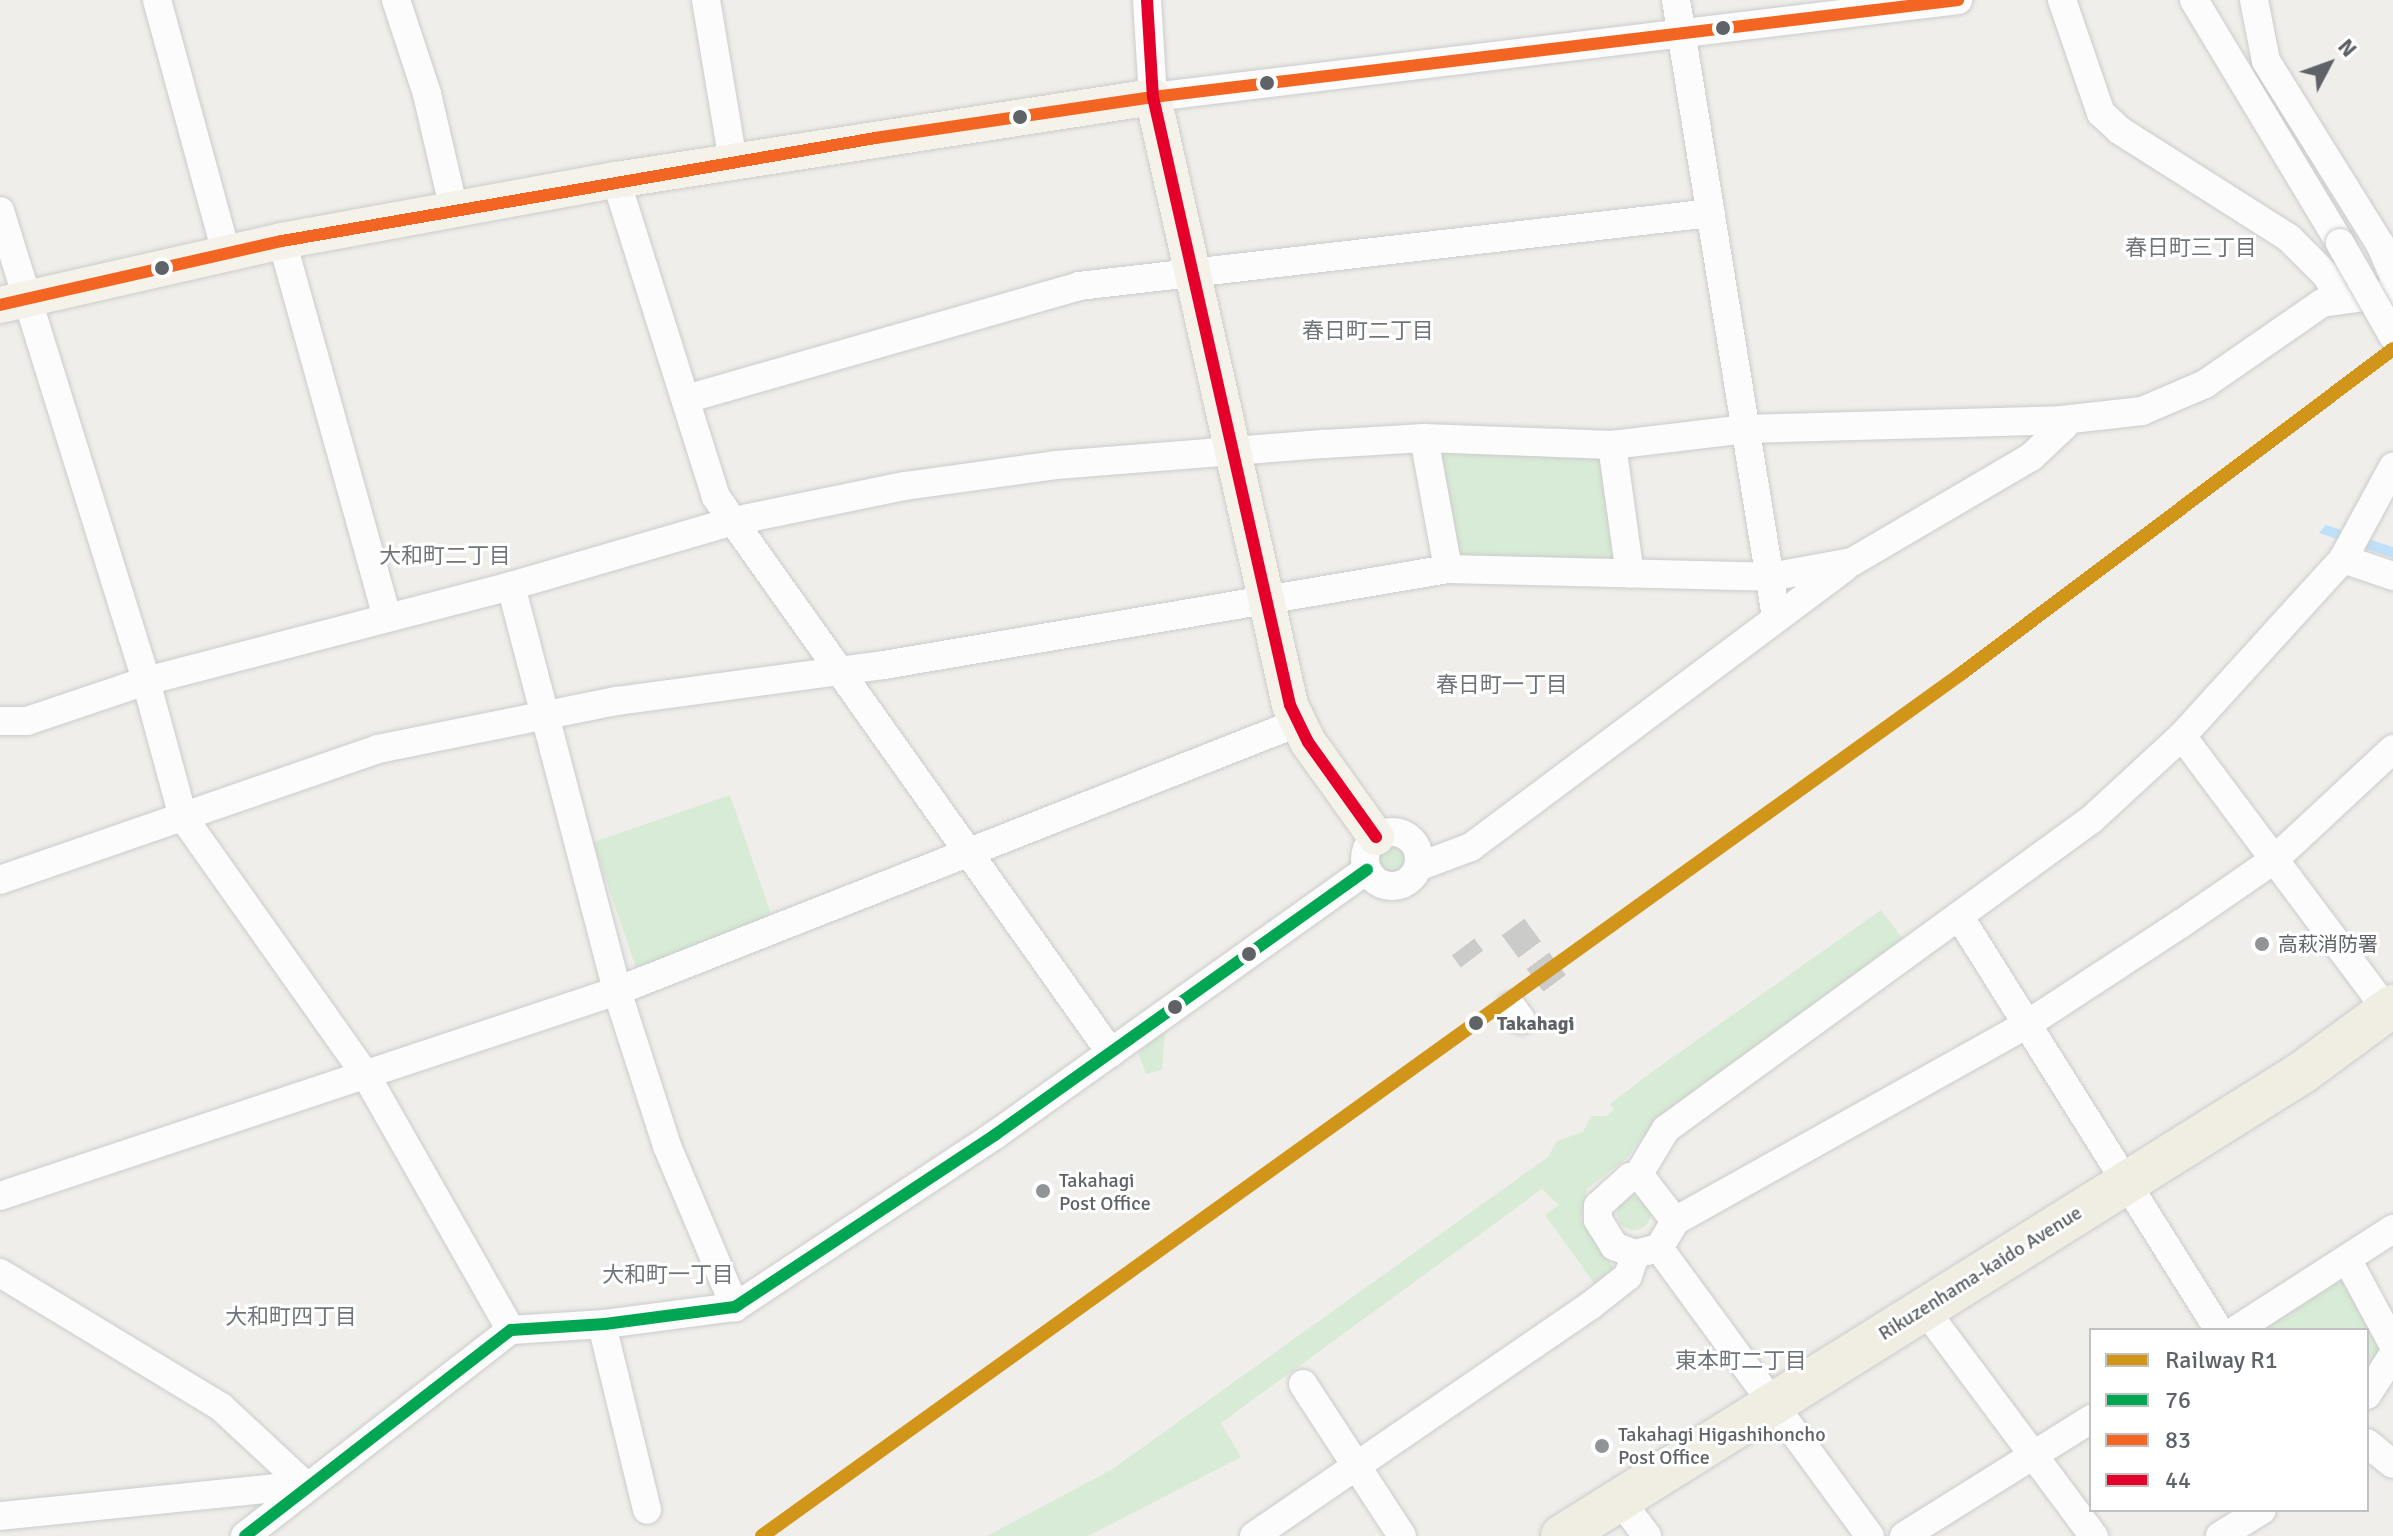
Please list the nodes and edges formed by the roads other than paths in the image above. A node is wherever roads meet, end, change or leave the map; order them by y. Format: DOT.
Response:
graph roads {
  1 [pos="157,0"];
  2 [pos="396,0"];
  3 [pos="706,0"];
  4 [pos="1147,0"];
  5 [pos="1676,0"];
  6 [pos="1958,0"];
  7 [pos="2062,0"];
  8 [pos="2194,0"];
  9 [pos="2254,0"];
  10 [pos="1681,33"];
  11 [pos="1153,97"];
  12 [pos="733,161"];
  13 [pos="616,180"];
  14 [pos="454,210"];
  15 [pos="0,211"];
  16 [pos="1711,213"];
  17 [pos="282,241"];
  18 [pos="226,253"];
  19 [pos="1192,272"];
  20 [pos="2393,275"];
  21 [pos="2393,293"];
  22 [pos="2338,300"];
  23 [pos="14,301"];
  24 [pos="2393,336"];
  25 [pos="686,399"];
  26 [pos="2062,420"];
  27 [pos="1746,429"];
  28 [pos="1424,438"];
  29 [pos="1612,445"];
  30 [pos="1233,450"];
  31 [pos="2393,467"];
  32 [pos="734,521"];
  33 [pos="2343,559"];
  34 [pos="1852,562"];
  35 [pos="1448,569"];
  36 [pos="1630,574"];
  37 [pos="2393,576"];
  38 [pos="1770,577"];
  39 [pos="511,586"];
  40 [pos="1266,603"];
  41 [pos="387,617"];
  42 [pos="1776,617"];
  43 [pos="840,671"];
  44 [pos="146,681"];
  45 [pos="542,716"];
  46 [pos="0,721"];
  47 [pos="1297,723"];
  48 [pos="2182,736"];
  49 [pos="2393,749"];
  50 [pos="183,817"];
  51 [pos="1371,854"];
  52 [pos="971,855"];
  53 [pos="2275,859"];
  54 [pos="1418,867"];
  55 [pos="0,880"];
  56 [pos="1961,919"];
  57 [pos="617,991"];
  58 [pos="2391,1012"];
  59 [pos="2026,1025"];
  60 [pos="1111,1053"];
  61 [pos="367,1077"];
  62 [pos="1637,1177"];
  63 [pos="2126,1183"];
  64 [pos="0,1196"];
  65 [pos="1675,1221"];
  66 [pos="2393,1229"];
  67 [pos="1647,1251"];
  68 [pos="2347,1259"];
  69 [pos="0,1273"];
  70 [pos="735,1307"];
  71 [pos="1923,1307"];
  72 [pos="602,1325"];
  73 [pos="2218,1328"];
  74 [pos="2239,1328"];
  75 [pos="511,1330"];
  76 [pos="2393,1344"];
  77 [pos="2393,1355"];
  78 [pos="1303,1384"];
  79 [pos="2369,1392"];
  80 [pos="1773,1403"];
  81 [pos="2089,1420"];
  82 [pos="2369,1445"];
  83 [pos="2034,1454"];
  84 [pos="2393,1464"];
  85 [pos="1359,1467"];
  86 [pos="305,1485"];
  87 [pos="1620,1500"];
  88 [pos="647,1510"];
  89 [pos="2259,1512"];
  90 [pos="0,1516"];
  91 [pos="261,1531"];
  92 [pos="1254,1536"];
  93 [pos="1402,1536"];
  94 [pos="1562,1536"];
  95 [pos="1647,1536"];
  96 [pos="1870,1536"];
  97 [pos="1904,1536"];
  98 [pos="2094,1536"];
  99 [pos="2220,1536"];
  1 -- 18 [label="street"];
  2 -- 14 [label="street"];
  3 -- 12 [label="street"];
  4 -- 11 [label="street"];
  5 -- 10 [label="street"];
  6 -- 10 [label="street"];
  7 -- 22 [label="street"];
  8 -- 24 [label="street, bridge"];
  9 -- 20 [label="street"];
  10 -- 11 [label="street"];
  10 -- 16 [label="street"];
  11 -- 12 [label="main road"];
  11 -- 19 [label="main road"];
  12 -- 13 [label="main road"];
  13 -- 14 [label="main road"];
  13 -- 25 [label="street"];
  14 -- 17 [label="main road"];
  15 -- 23 [label="street"];
  16 -- 19 [label="street"];
  16 -- 27 [label="street"];
  17 -- 18 [label="main road"];
  17 -- 41 [label="street"];
  18 -- 23 [label="main road"];
  19 -- 25 [label="street"];
  19 -- 30 [label="main road"];
  21 -- 22 [label="street"];
  22 -- 26 [label="street"];
  23 -- 44 [label="street"];
  25 -- 32 [label="street"];
  26 -- 27 [label="street"];
  26 -- 34 [label="street"];
  27 -- 29 [label="street"];
  27 -- 38 [label="street"];
  28 -- 29 [label="street"];
  28 -- 30 [label="street"];
  28 -- 35 [label="street"];
  29 -- 36 [label="street"];
  30 -- 32 [label="street"];
  30 -- 40 [label="main road"];
  31 -- 33 [label="street"];
  32 -- 39 [label="street"];
  32 -- 43 [label="street"];
  33 -- 37 [label="street"];
  33 -- 48 [label="street"];
  34 -- 38 [label="street"];
  34 -- 42 [label="street"];
  35 -- 36 [label="street"];
  35 -- 40 [label="street"];
  36 -- 38 [label="street"];
  38 -- 42 [label="street"];
  39 -- 41 [label="street"];
  39 -- 45 [label="street"];
  40 -- 43 [label="street"];
  40 -- 47 [label="main road"];
  41 -- 44 [label="street"];
  42 -- 54 [label="street"];
  43 -- 45 [label="street"];
  43 -- 52 [label="street"];
  44 -- 46 [label="street"];
  44 -- 50 [label="street"];
  45 -- 50 [label="street"];
  45 -- 57 [label="street"];
  47 -- 51 [label="main road"];
  47 -- 52 [label="street"];
  48 -- 53 [label="street"];
  48 -- 56 [label="street"];
  49 -- 53 [label="street"];
  50 -- 55 [label="street"];
  50 -- 61 [label="street"];
  51 -- 54 [label="street"];
  51 -- 54 [label="street"];
  51 -- 60 [label="street"];
  52 -- 57 [label="street"];
  52 -- 60 [label="street"];
  53 -- 58 [label="street"];
  53 -- 59 [label="street"];
  56 -- 59 [label="street"];
  56 -- 62 [label="street"];
  57 -- 61 [label="street"];
  57 -- 70 [label="street"];
  58 -- 63 [label="highway, Rikuzenhama-kaido Avenue"];
  59 -- 63 [label="street"];
  59 -- 65 [label="street"];
  60 -- 70 [label="street"];
  61 -- 64 [label="street"];
  61 -- 75 [label="street"];
  62 -- 65 [label="street"];
  62 -- 67 [label="street"];
  63 -- 71 [label="highway, Rikuzenhama-kaido Avenue"];
  63 -- 73 [label="street"];
  65 -- 67 [label="street"];
  66 -- 68 [label="street"];
  67 -- 80 [label="street"];
  67 -- 85 [label="street"];
  68 -- 74 [label="street"];
  68 -- 76 [label="street"];
  69 -- 86 [label="street"];
  70 -- 72 [label="street"];
  71 -- 80 [label="highway, Rikuzenhama-kaido Avenue"];
  71 -- 83 [label="street"];
  72 -- 75 [label="street"];
  72 -- 88 [label="street"];
  75 -- 86 [label="street"];
  77 -- 79 [label="street"];
  78 -- 85 [label="street"];
  80 -- 87 [label="highway, Rikuzenhama-kaido Avenue"];
  80 -- 96 [label="street"];
  81 -- 83 [label="street"];
  82 -- 84 [label="street"];
  83 -- 97 [label="street"];
  83 -- 98 [label="street"];
  85 -- 92 [label="street"];
  85 -- 93 [label="street"];
  86 -- 90 [label="street"];
  86 -- 91 [label="street"];
  87 -- 94 [label="highway, Rikuzenhama-kaido Avenue"];
  87 -- 95 [label="street"];
  89 -- 99 [label="street"];
}
